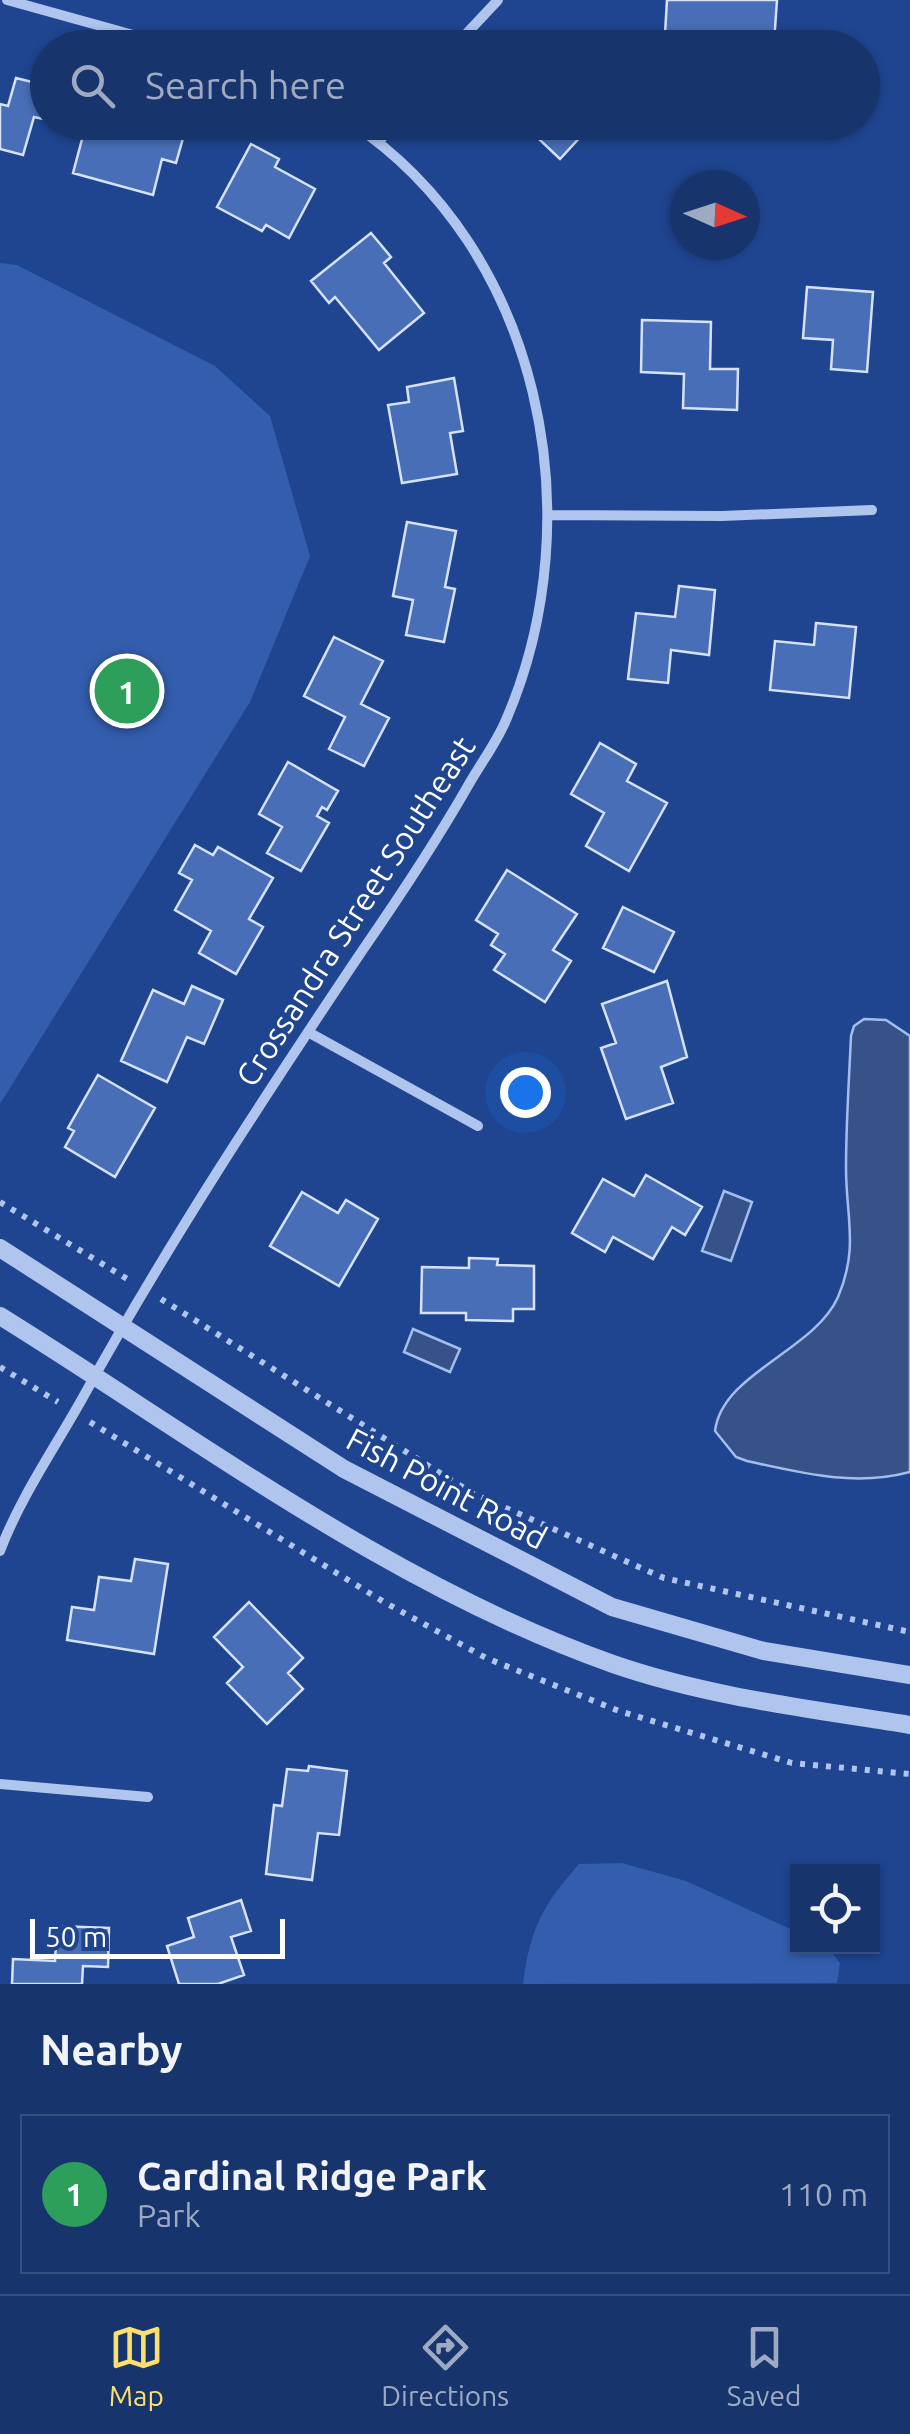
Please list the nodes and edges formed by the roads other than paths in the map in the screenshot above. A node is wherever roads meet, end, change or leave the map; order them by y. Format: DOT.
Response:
graph roads {
  1 [pos="8,0"];
  2 [pos="498,0"];
  3 [pos="116,30"];
  4 [pos="470,30"];
  5 [pos="376,140"];
  6 [pos="379,142"];
  7 [pos="872,510"];
  8 [pos="551,514"];
  9 [pos="308,1032"];
  10 [pos="478,1126"];
  11 [pos="0,1248"];
  12 [pos="0,1316"];
  13 [pos="122,1323"];
  14 [pos="95,1375"];
  15 [pos="0,1552"];
  16 [pos="910,1674"];
  17 [pos="910,1725"];
  18 [pos="0,1784"];
  19 [pos="148,1798"];
  1 -- 3 [label="street"];
  2 -- 4 [label="street"];
  5 -- 6 [label="street, Crossandra Street Southeast"];
  6 -- 8 [label="street, Crossandra Street Southeast"];
  7 -- 8 [label="street"];
  8 -- 9 [label="street, Crossandra Street Southeast"];
  9 -- 10 [label="street"];
  9 -- 13 [label="street, Crossandra Street Southeast"];
  11 -- 13 [label="street, Fish Point Road"];
  12 -- 14 [label="street"];
  13 -- 14 [label="street, Crossandra Street Southeast"];
  13 -- 16 [label="street, Fish Point Road"];
  14 -- 15 [label="street, Crossandra Street Southeast"];
  14 -- 17 [label="street"];
  18 -- 19 [label="street"];
}
